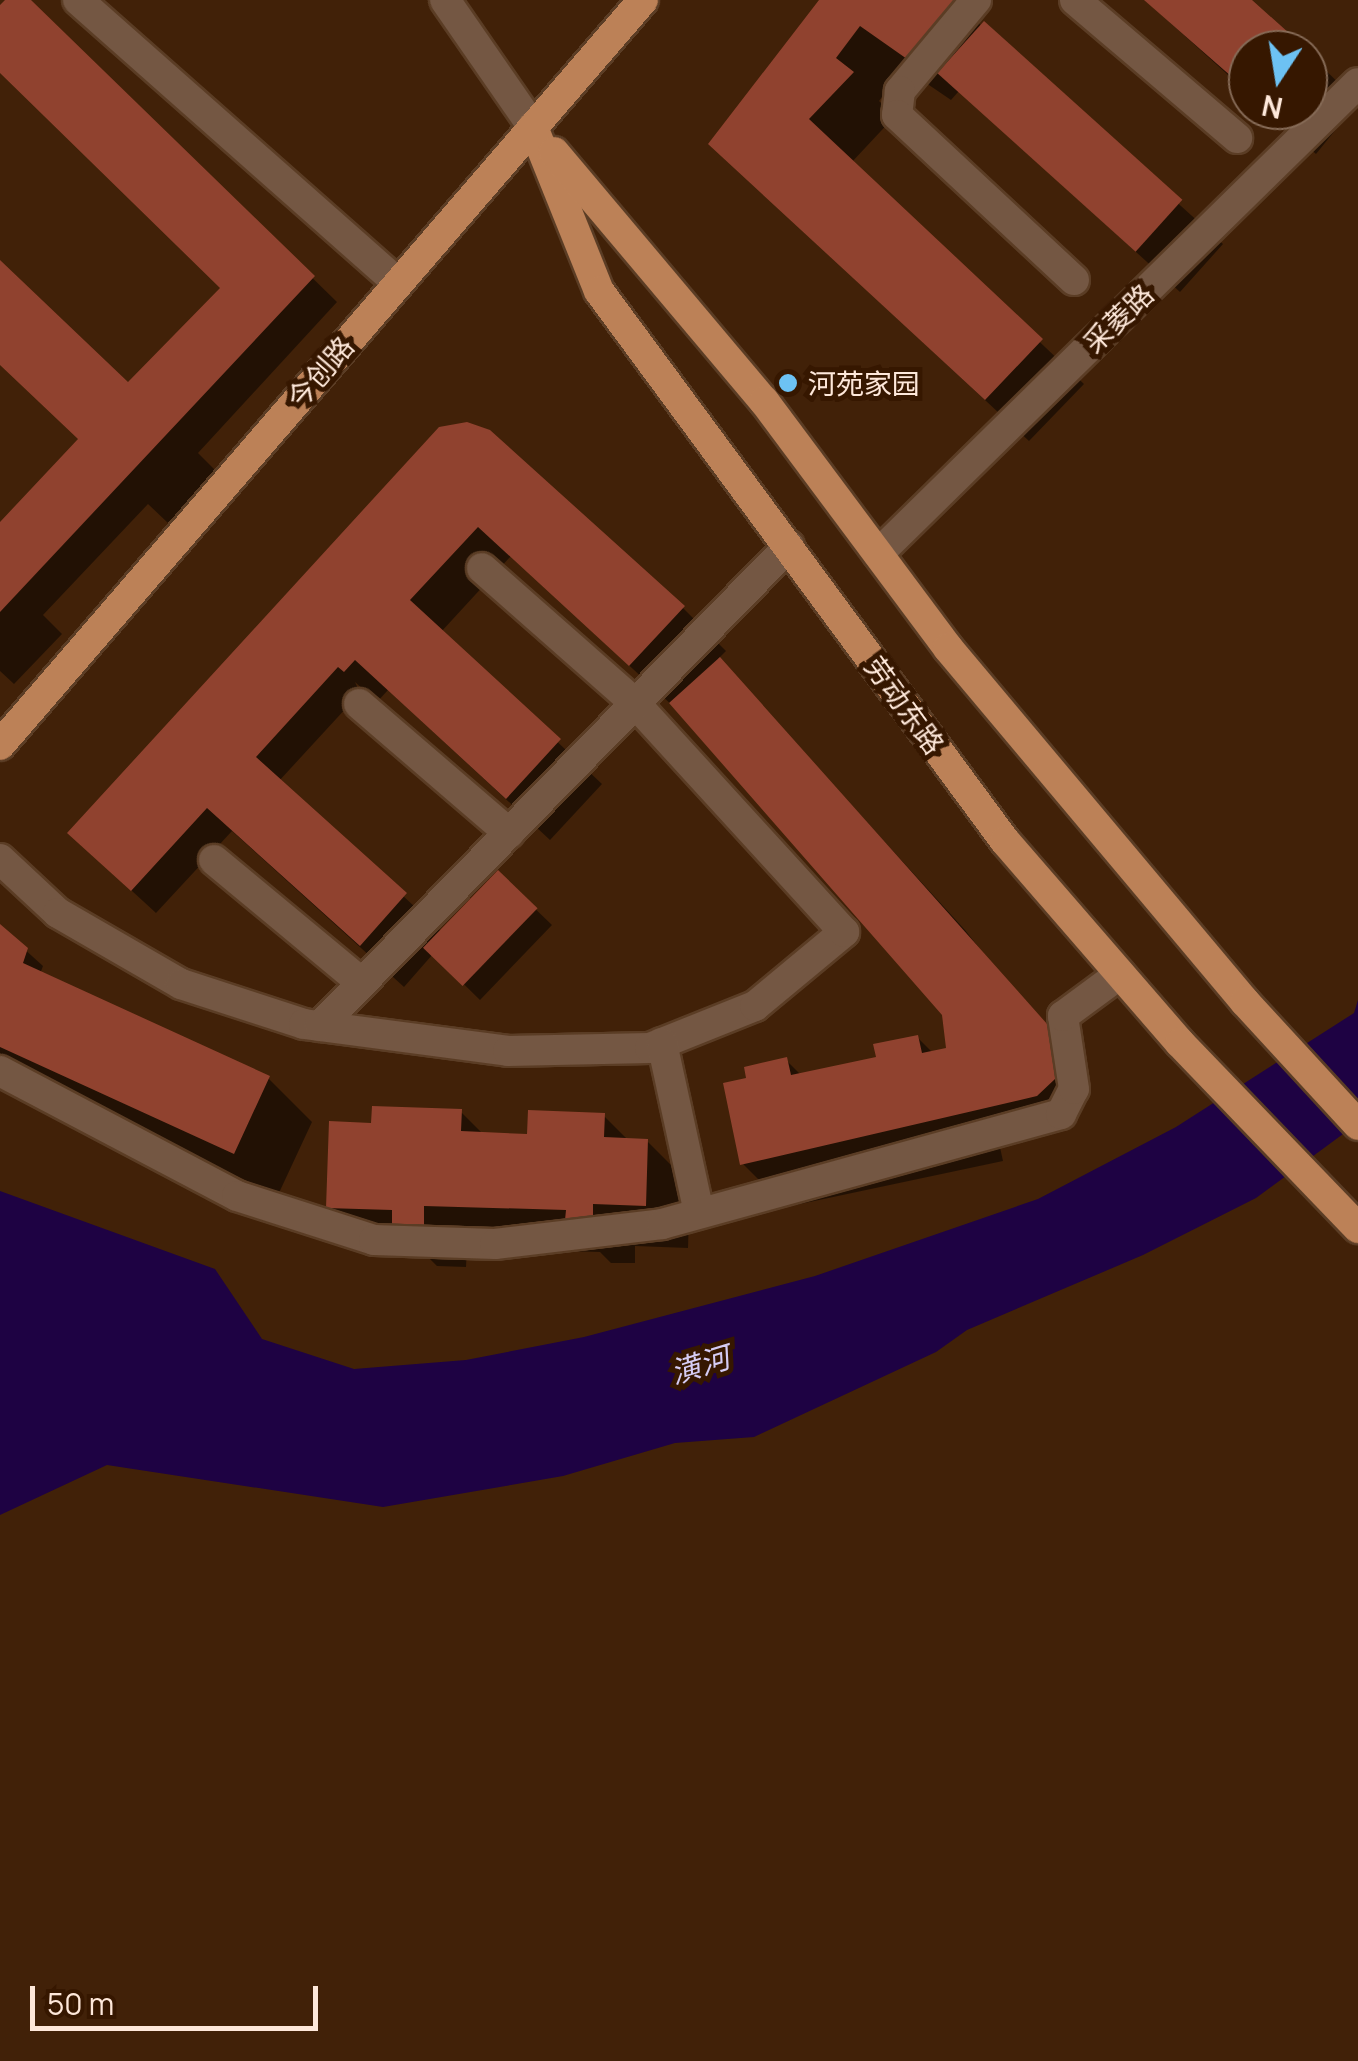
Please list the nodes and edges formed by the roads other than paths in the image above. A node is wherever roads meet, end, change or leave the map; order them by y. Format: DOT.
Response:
graph roads {
  1 [pos="78,0"];
  2 [pos="445,0"];
  3 [pos="642,0"];
  4 [pos="976,0"];
  5 [pos="1075,0"];
  6 [pos="1358,82"];
  7 [pos="533,126"];
  8 [pos="1237,138"];
  9 [pos="1074,280"];
  10 [pos="398,282"];
  11 [pos="788,546"];
  12 [pos="878,554"];
  13 [pos="482,568"];
  14 [pos="635,703"];
  15 [pos="359,704"];
  16 [pos="0,746"];
  17 [pos="509,833"];
  18 [pos="0,859"];
  19 [pos="214,860"];
  20 [pos="1120,974"];
  21 [pos="362,983"];
  22 [pos="320,1026"];
  23 [pos="662,1043"];
  24 [pos="0,1071"];
  25 [pos="1358,1125"];
  26 [pos="699,1213"];
  27 [pos="1358,1228"];
  1 -- 10 [label="street"];
  2 -- 7 [label="street, 劳动东路"];
  3 -- 7 [label="main road, 今创路"];
  4 -- 9 [label="street"];
  5 -- 8 [label="street"];
  6 -- 12 [label="street, 采菱路"];
  7 -- 10 [label="main road, 今创路"];
  7 -- 11 [label="main road, 劳动东路"];
  7 -- 12 [label="main road, 劳动东路"];
  10 -- 16 [label="main road, 今创路"];
  11 -- 14 [label="street"];
  11 -- 20 [label="main road, 劳动东路"];
  12 -- 25 [label="main road, 劳动东路"];
  13 -- 14 [label="street"];
  14 -- 17 [label="street"];
  14 -- 23 [label="street"];
  15 -- 17 [label="street"];
  17 -- 21 [label="street"];
  18 -- 22 [label="street"];
  19 -- 21 [label="street"];
  20 -- 26 [label="street"];
  20 -- 27 [label="main road, 劳动东路"];
  21 -- 22 [label="street"];
  22 -- 23 [label="street"];
  23 -- 26 [label="street"];
  24 -- 26 [label="street"];
}
